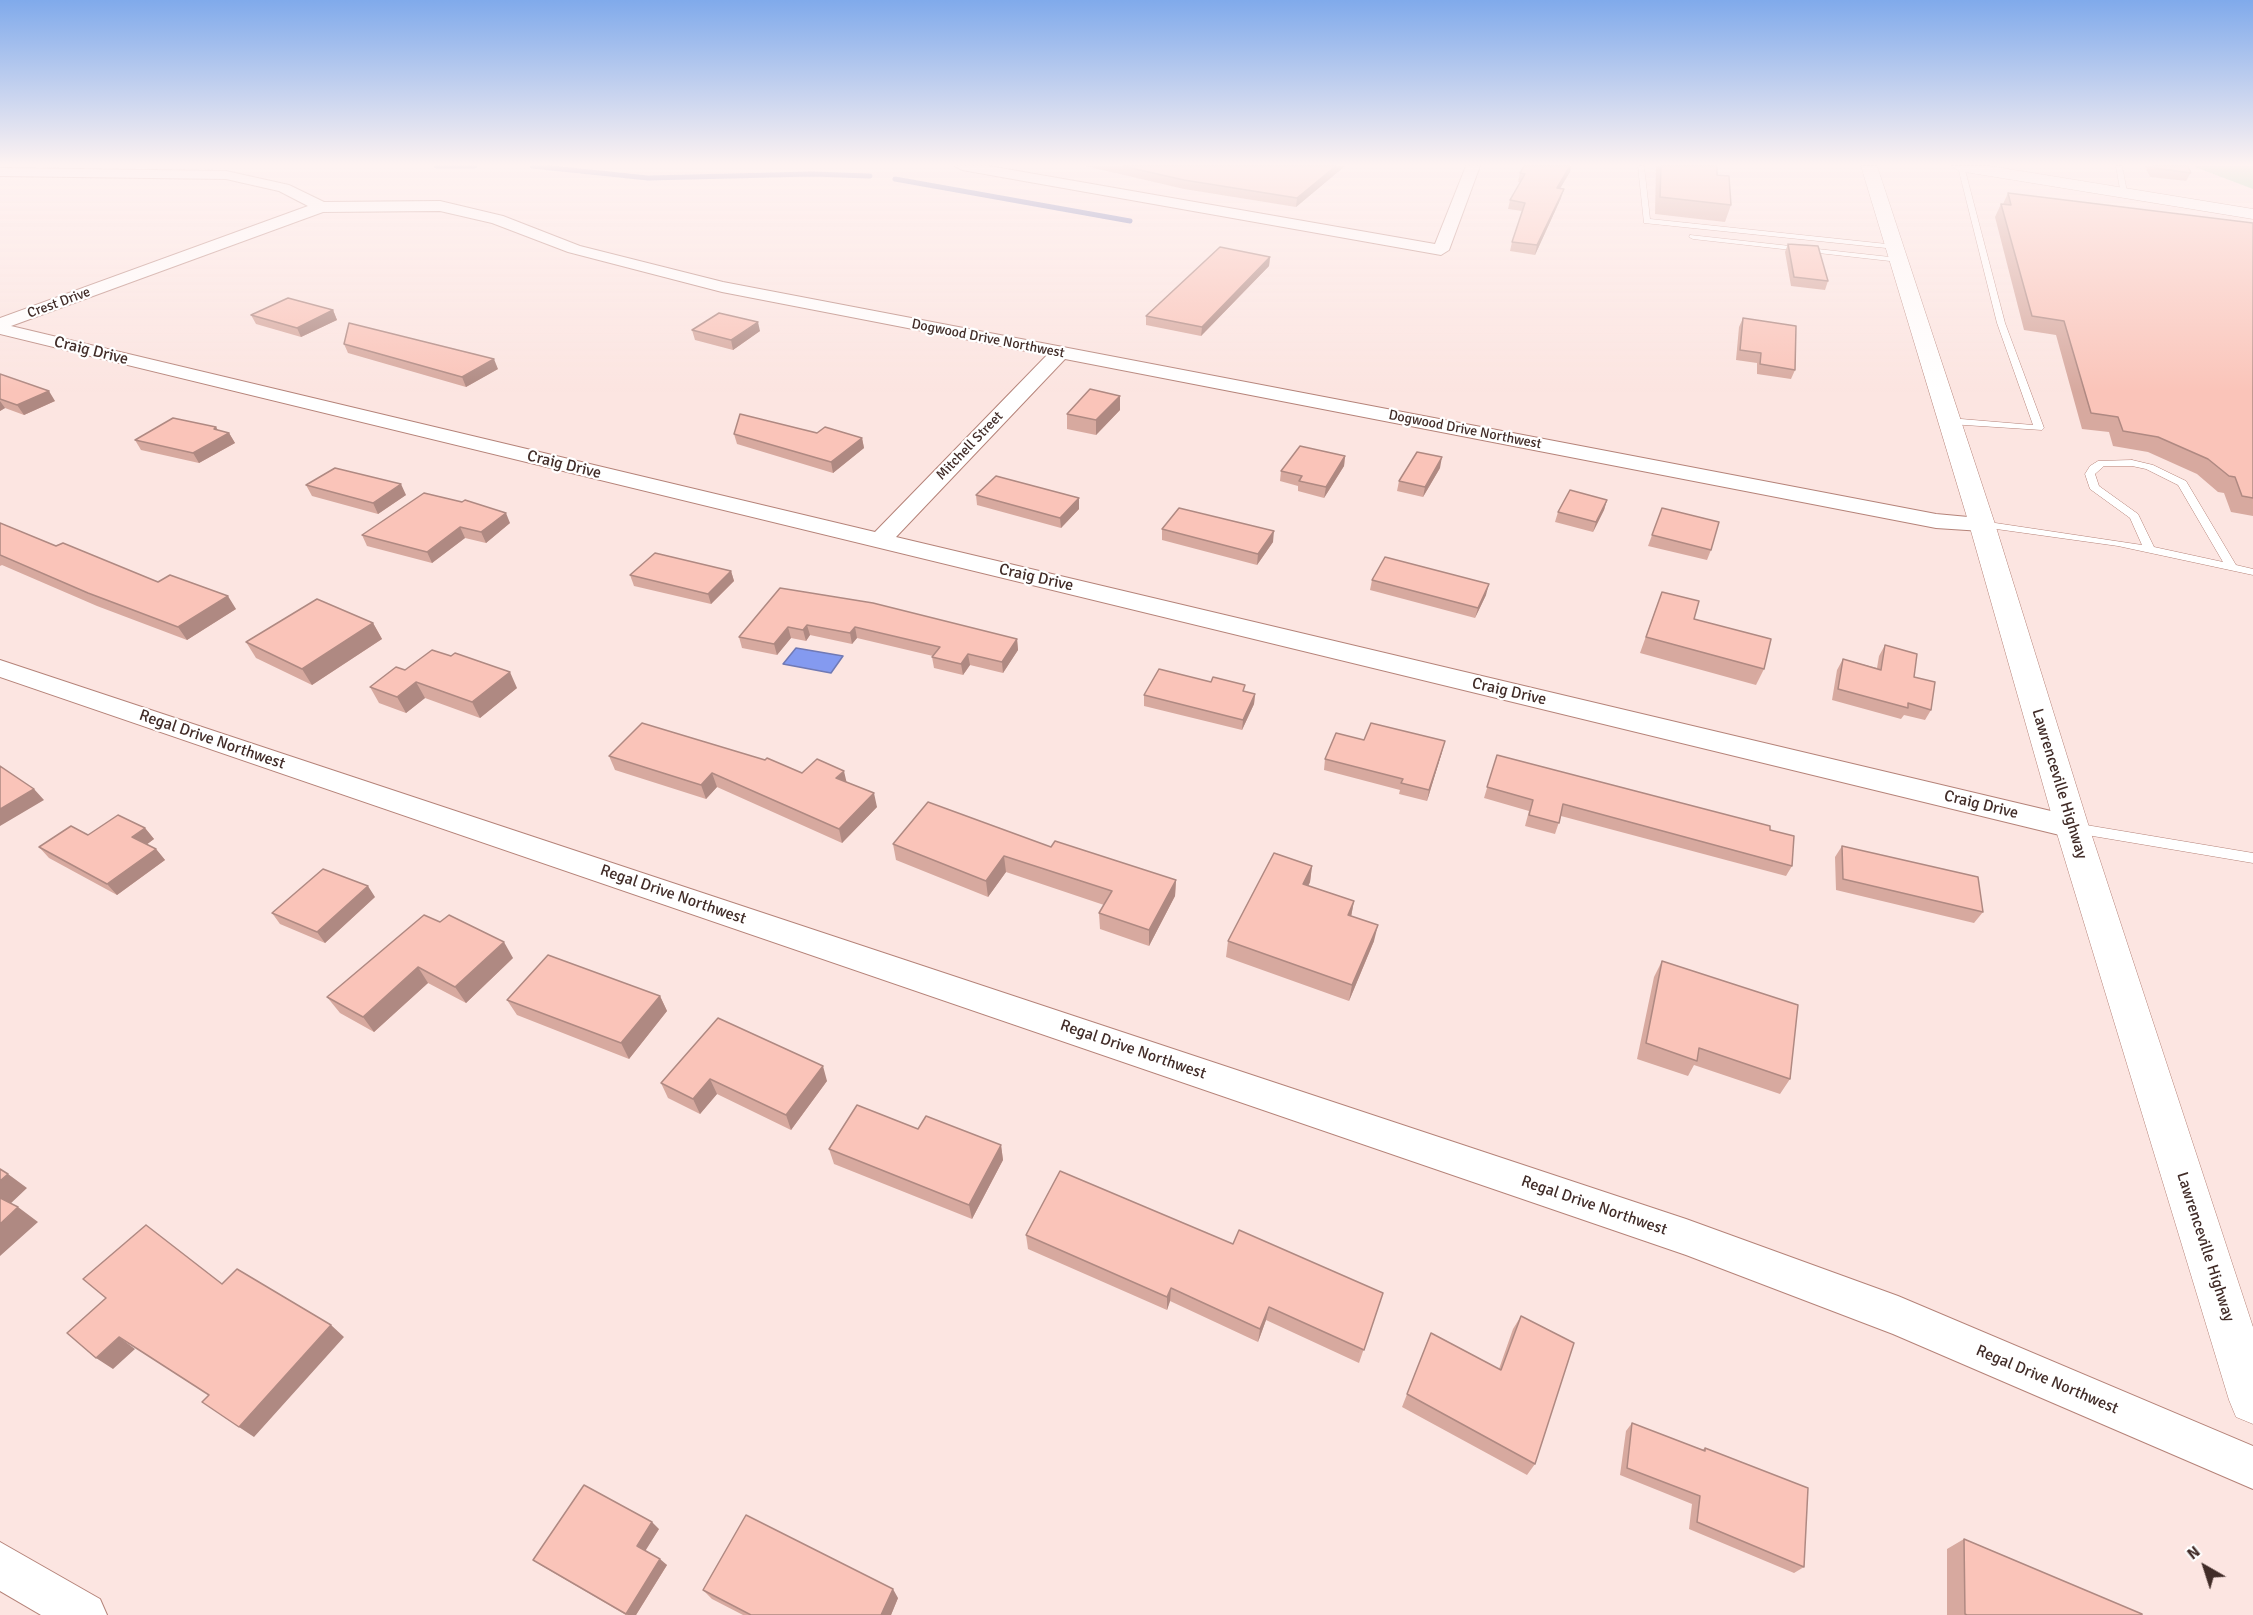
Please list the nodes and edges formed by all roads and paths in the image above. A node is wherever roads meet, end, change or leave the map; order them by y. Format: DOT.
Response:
graph roads {
  1 [pos="227,241"];
  2 [pos="554,241"];
  3 [pos="1397,241"];
  4 [pos="1444,241"];
  5 [pos="1749,241"];
  6 [pos="1807,241"];
  7 [pos="1894,241"];
  8 [pos="1980,241"];
  9 [pos="1898,253"];
  10 [pos="0,324"];
  11 [pos="0,329"];
  12 [pos="1061,352"];
  13 [pos="1949,421"];
  14 [pos="1982,524"];
  15 [pos="879,540"];
  16 [pos="2150,551"];
  17 [pos="2232,568"];
  18 [pos="2253,572"];
  19 [pos="0,668"];
  20 [pos="2072,827"];
  21 [pos="2253,858"];
  22 [pos="2253,1400"];
  23 [pos="2253,1468"];
  24 [pos="0,1565"];
  25 [pos="84,1615"];
  1 -- 10 [label="street, Crest Drive"];
  2 -- 12 [label="street, Dogwood Drive Northwest"];
  3 -- 4 [label="street"];
  5 -- 9 [label="lane"];
  6 -- 9 [label="lane"];
  7 -- 9 [label="main road, Lawrenceville Highway"];
  8 -- 13 [label="lane"];
  9 -- 13 [label="main road, Lawrenceville Highway"];
  11 -- 15 [label="street, Craig Drive"];
  12 -- 14 [label="street, Dogwood Drive Northwest"];
  12 -- 15 [label="street, Mitchell Street"];
  13 -- 14 [label="main road, Lawrenceville Highway"];
  14 -- 16 [label="lane"];
  14 -- 20 [label="main road, Lawrenceville Highway"];
  15 -- 20 [label="street, Craig Drive"];
  16 -- 17 [label="lane"];
  16 -- 17 [label="lane"];
  17 -- 18 [label="lane"];
  19 -- 23 [label="street, Regal Drive Northwest"];
  20 -- 21 [label="lane"];
  20 -- 22 [label="main road, Lawrenceville Highway"];
  24 -- 25 [label="street"];
}
